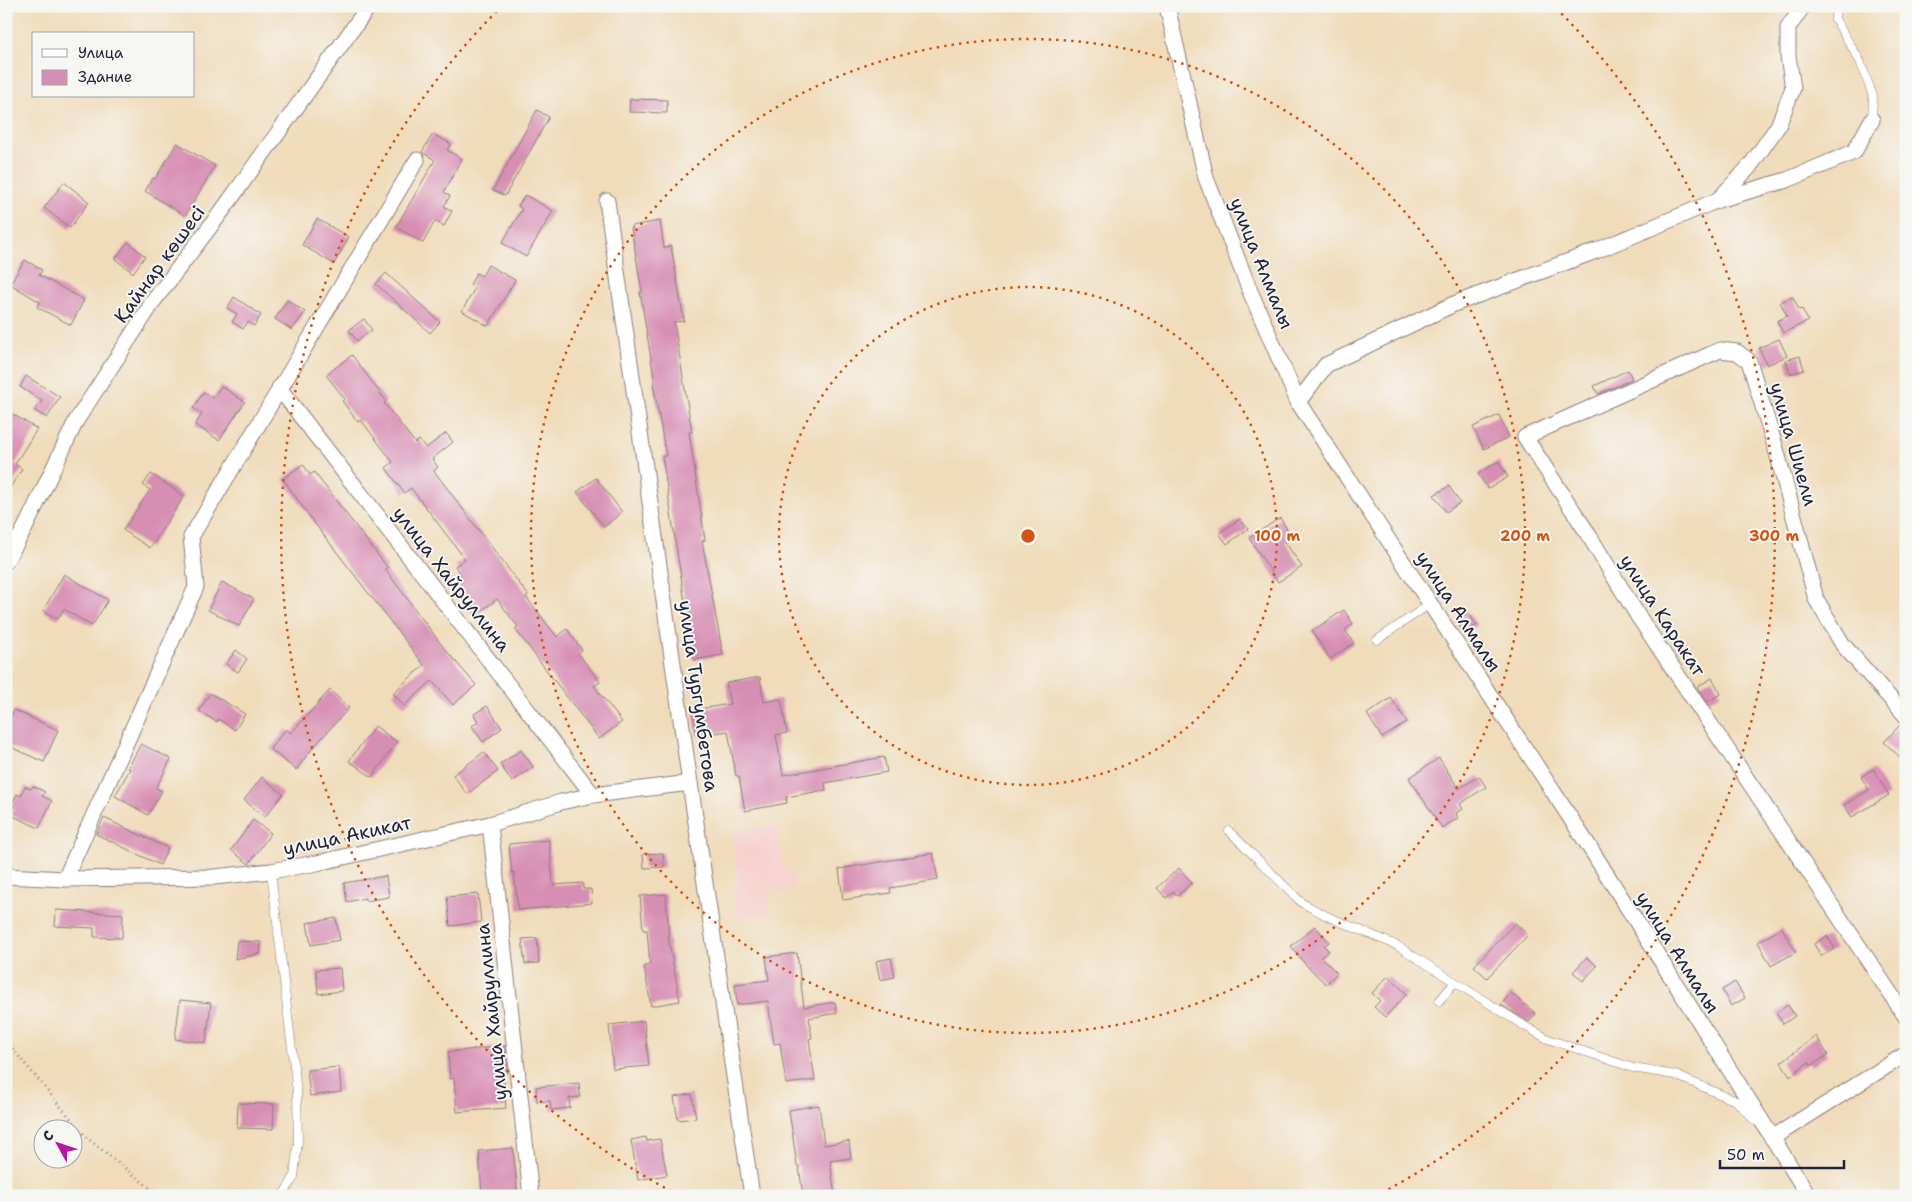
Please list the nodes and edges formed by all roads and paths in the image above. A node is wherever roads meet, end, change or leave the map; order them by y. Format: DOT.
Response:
graph roads {
  1 [pos="369,6"];
  2 [pos="1167,6"];
  3 [pos="1803,6"];
  4 [pos="1836,6"];
  5 [pos="1872,120"];
  6 [pos="416,160"];
  7 [pos="1718,200"];
  8 [pos="607,201"];
  9 [pos="1749,361"];
  10 [pos="279,388"];
  11 [pos="1298,402"];
  12 [pos="6,561"];
  13 [pos="1430,604"];
  14 [pos="1377,640"];
  15 [pos="1906,716"];
  16 [pos="690,783"];
  17 [pos="593,795"];
  18 [pos="490,824"];
  19 [pos="1230,831"];
  20 [pos="271,871"];
  21 [pos="6,876"];
  22 [pos="65,879"];
  23 [pos="1455,982"];
  24 [pos="1439,1001"];
  25 [pos="1906,1017"];
  26 [pos="6,1041"];
  27 [pos="1906,1054"];
  28 [pos="1772,1138"];
  29 [pos="160,1196"];
  30 [pos="280,1196"];
  31 [pos="531,1196"];
  32 [pos="752,1196"];
  33 [pos="1809,1196"];
  1 -- 12 [label="street, Қайнар көшесі"];
  2 -- 11 [label="street, улица Алмалы"];
  3 -- 7 [label="street"];
  4 -- 5 [label="lane"];
  5 -- 7 [label="street"];
  6 -- 10 [label="street"];
  7 -- 11 [label="street"];
  8 -- 16 [label="street, улица Тургумбетова"];
  9 -- 15 [label="street, улица Шиели"];
  9 -- 25 [label="street, улица Каракат"];
  10 -- 17 [label="street, улица Хайруллина"];
  10 -- 22 [label="street"];
  11 -- 13 [label="street, улица Алмалы"];
  13 -- 14 [label="lane"];
  13 -- 28 [label="street, улица Алмалы"];
  16 -- 17 [label="street, улица Акикат"];
  16 -- 32 [label="street, улица Тургумбетова"];
  17 -- 18 [label="street, улица Акикат"];
  18 -- 20 [label="street, улица Акикат"];
  18 -- 31 [label="street, улица Хайруллина"];
  19 -- 23 [label="lane"];
  20 -- 22 [label="street, улица Акикат"];
  20 -- 30 [label="lane"];
  21 -- 22 [label="street, улица Акикат"];
  23 -- 24 [label="lane"];
  23 -- 28 [label="lane"];
  26 -- 29 [label="path"];
  27 -- 28 [label="street"];
  28 -- 33 [label="street, улица Алмалы"];
}
